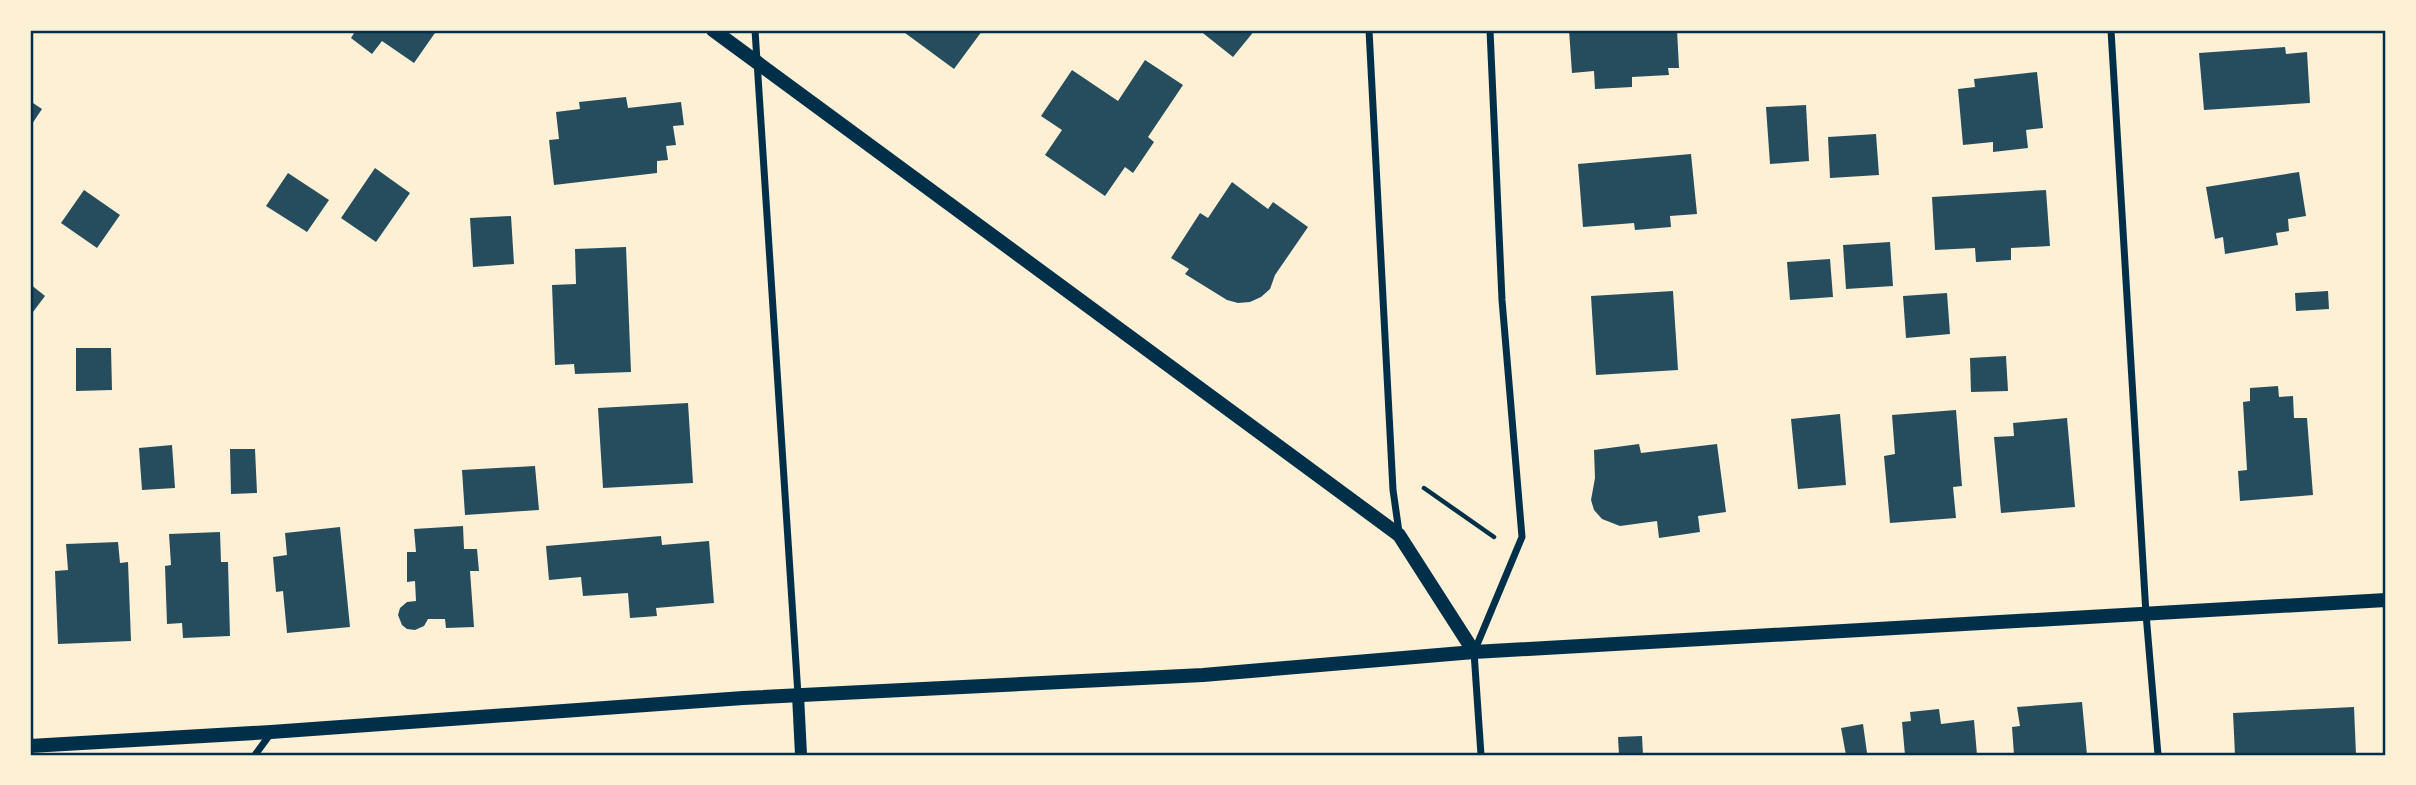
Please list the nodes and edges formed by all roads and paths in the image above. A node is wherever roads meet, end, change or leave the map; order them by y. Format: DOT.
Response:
graph roads {
  1 [pos="713,30"];
  2 [pos="755,30"];
  3 [pos="1369,30"];
  4 [pos="1490,30"];
  5 [pos="2111,30"];
  6 [pos="757,62"];
  7 [pos="1424,488"];
  8 [pos="1399,535"];
  9 [pos="1495,537"];
  10 [pos="2386,600"];
  11 [pos="2146,614"];
  12 [pos="1474,652"];
  13 [pos="798,695"];
  14 [pos="271,733"];
  15 [pos="30,746"];
  16 [pos="255,755"];
  17 [pos="801,755"];
  18 [pos="1481,755"];
  19 [pos="2158,755"];
  1 -- 6 [label="main road"];
  2 -- 6 [label="street"];
  3 -- 8 [label="street"];
  4 -- 12 [label="street"];
  5 -- 11 [label="street"];
  6 -- 8 [label="main road"];
  6 -- 13 [label="street"];
  7 -- 9 [label="path"];
  8 -- 12 [label="main road"];
  10 -- 11 [label="main road"];
  11 -- 12 [label="main road"];
  11 -- 19 [label="street"];
  12 -- 13 [label="main road"];
  12 -- 18 [label="street"];
  13 -- 14 [label="main road"];
  13 -- 17 [label="street"];
  14 -- 15 [label="main road"];
  14 -- 16 [label="street"];
}
